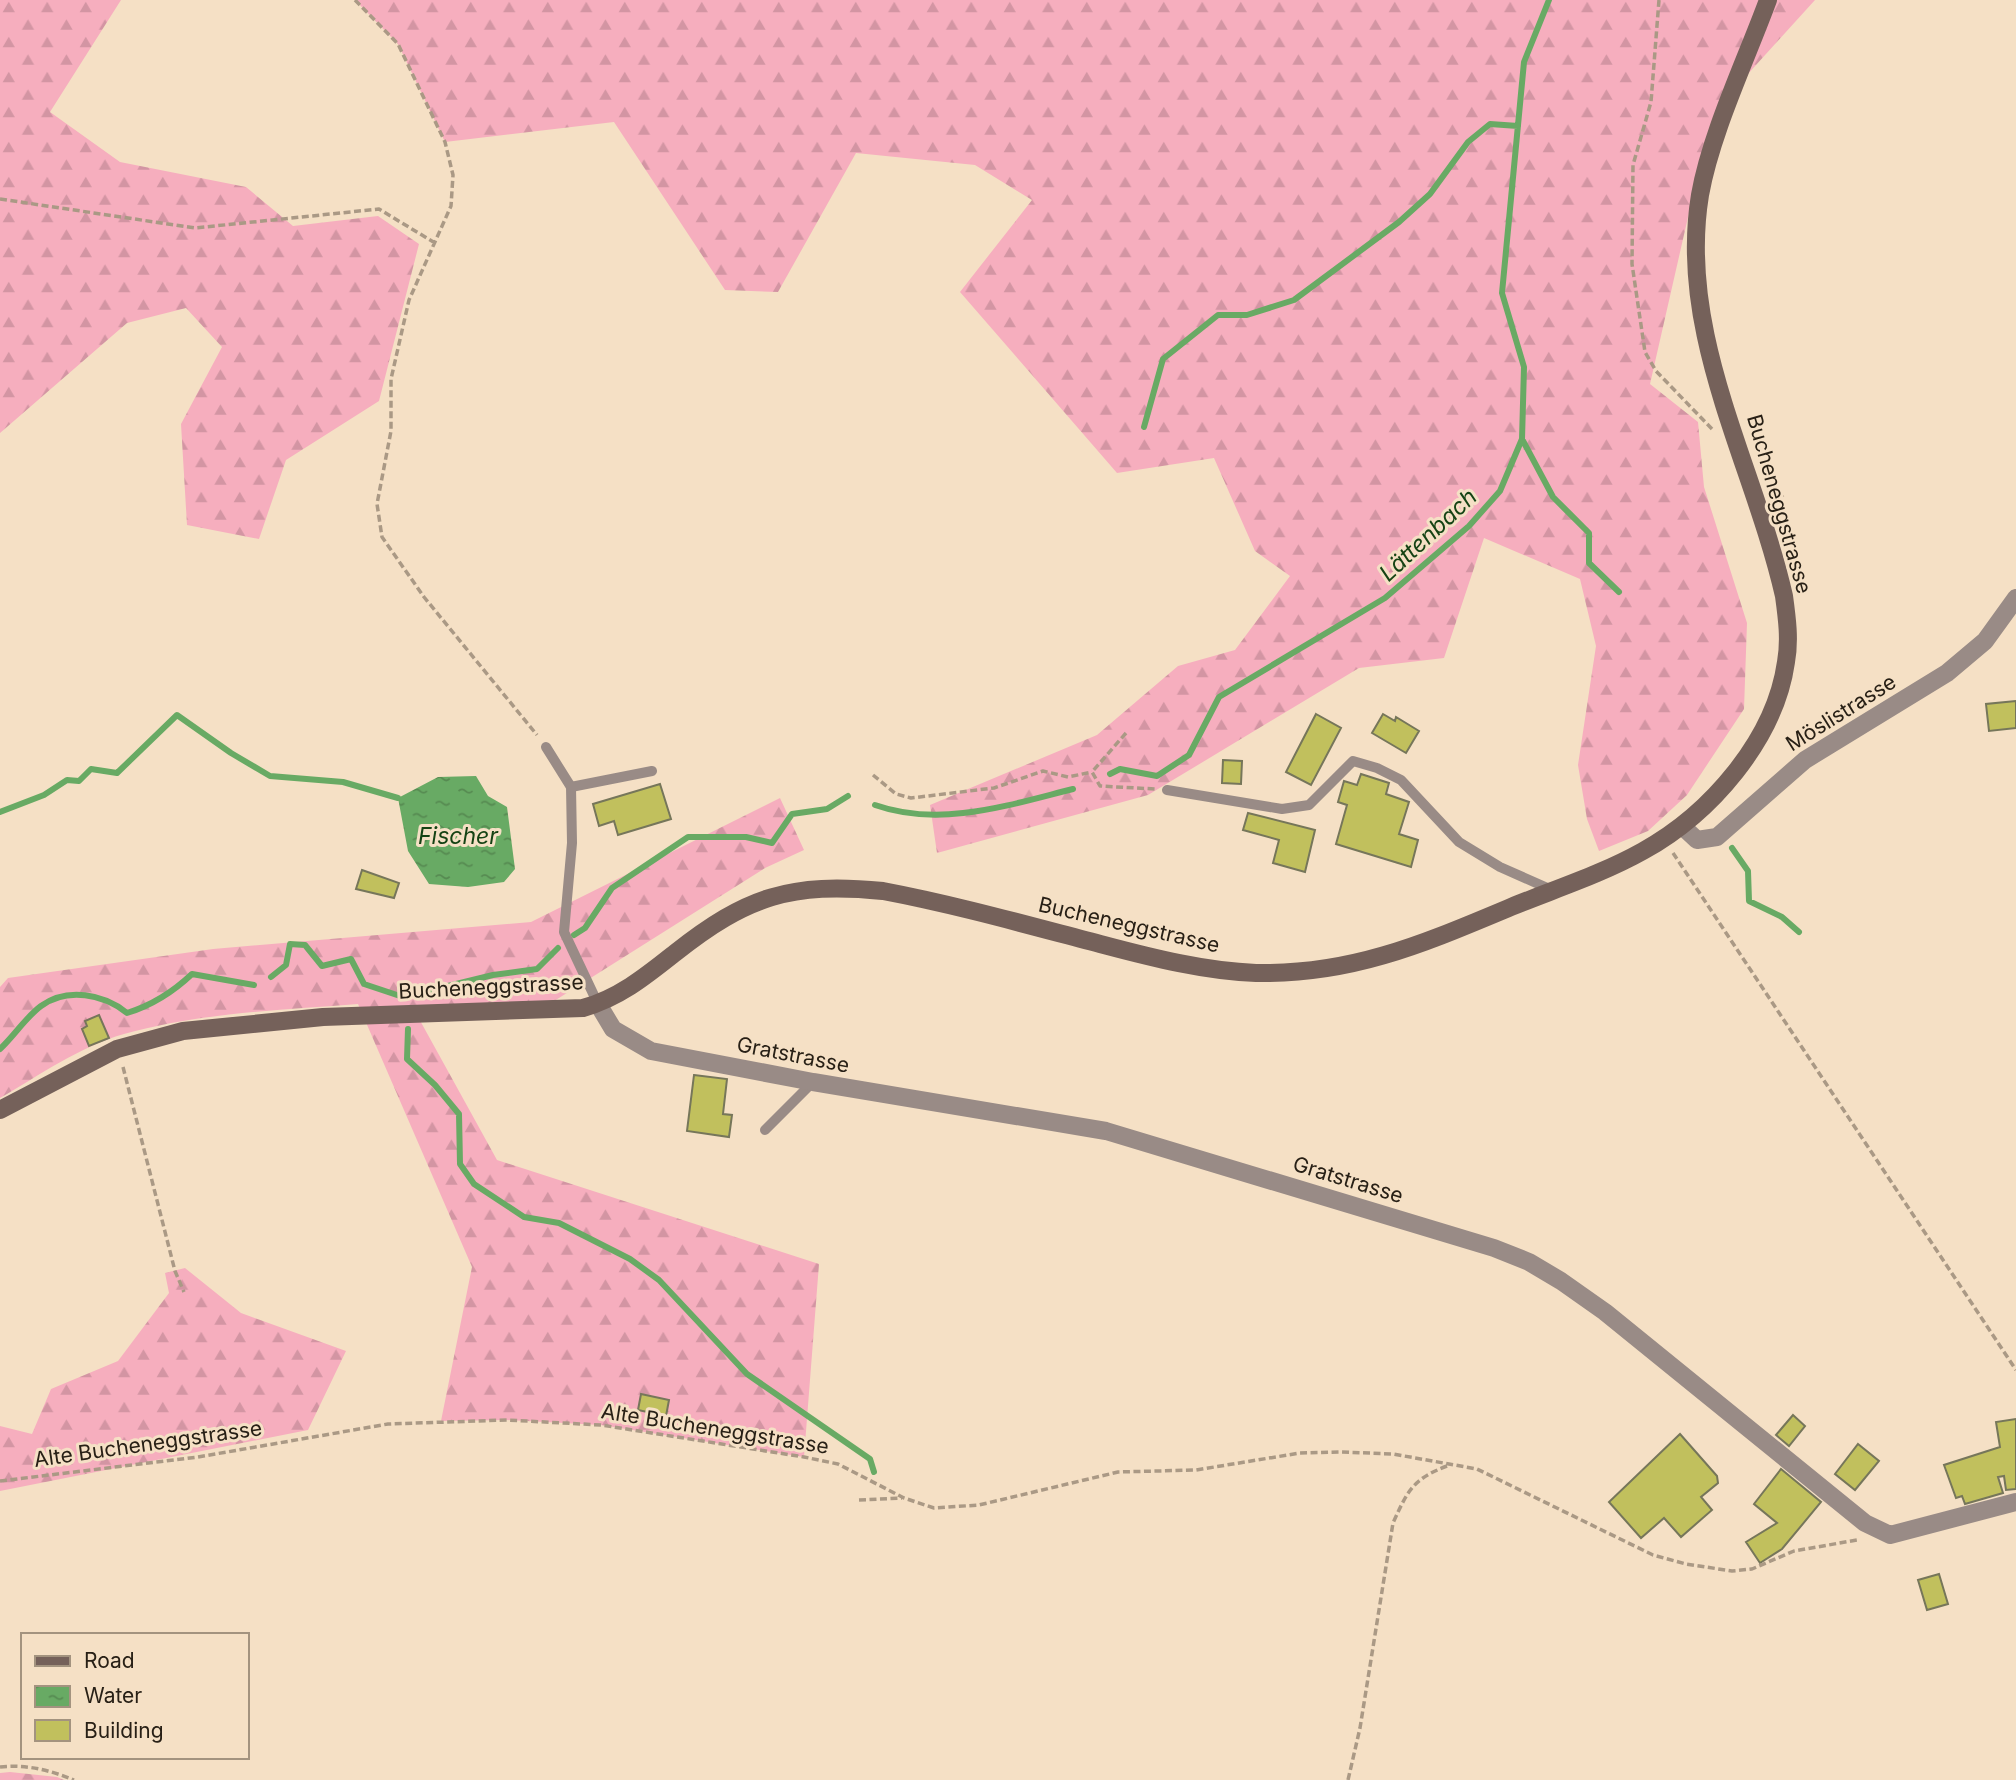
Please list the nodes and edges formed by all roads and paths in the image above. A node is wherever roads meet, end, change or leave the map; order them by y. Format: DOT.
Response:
graph roads {
  1 [pos="355,0"];
  2 [pos="1659,0"];
  3 [pos="1768,0"];
  4 [pos="0,199"];
  5 [pos="435,243"];
  6 [pos="1741,452"];
  7 [pos="2016,597"];
  8 [pos="1126,733"];
  9 [pos="546,747"];
  10 [pos="652,771"];
  11 [pos="1092,772"];
  12 [pos="873,775"];
  13 [pos="571,787"];
  14 [pos="1167,790"];
  15 [pos="1682,826"];
  16 [pos="1665,838"];
  17 [pos="1552,890"];
  18 [pos="598,1004"];
  19 [pos="117,1049"];
  20 [pos="813,1082"];
  21 [pos="0,1110"];
  22 [pos="765,1130"];
  23 [pos="184,1292"];
  24 [pos="2016,1370"];
  25 [pos="1449,1465"];
  26 [pos="0,1481"];
  27 [pos="904,1498"];
  28 [pos="859,1500"];
  29 [pos="2016,1502"];
  30 [pos="1890,1535"];
  31 [pos="0,1767"];
  32 [pos="74,1780"];
  33 [pos="1348,1780"];
  1 -- 5 [label="path"];
  2 -- 6 [label="path"];
  3 -- 6 [label="street, Bucheneggstrasse"];
  4 -- 5 [label="path"];
  5 -- 9 [label="path"];
  6 -- 15 [label="street, Bucheneggstrasse"];
  7 -- 15 [label="street, Möslistrasse"];
  8 -- 11 [label="path"];
  9 -- 13 [label="lane"];
  10 -- 13 [label="lane"];
  11 -- 12 [label="path"];
  11 -- 14 [label="path"];
  13 -- 18 [label="lane"];
  14 -- 17 [label="lane"];
  15 -- 16 [label="street, Bucheneggstrasse"];
  16 -- 17 [label="street, Bucheneggstrasse"];
  16 -- 24 [label="path"];
  17 -- 18 [label="street, Bucheneggstrasse"];
  18 -- 19 [label="street, Bucheneggstrasse"];
  18 -- 20 [label="street, Gratstrasse"];
  19 -- 21 [label="street, Bucheneggstrasse"];
  19 -- 23 [label="path"];
  20 -- 22 [label="lane"];
  20 -- 30 [label="street, Gratstrasse"];
  25 -- 27 [label="path, Alte Bucheneggstrasse"];
  25 -- 30 [label="path, Alte Bucheneggstrasse"];
  25 -- 33 [label="path"];
  26 -- 27 [label="path, Alte Bucheneggstrasse"];
  27 -- 28 [label="path"];
  29 -- 30 [label="street"];
  31 -- 32 [label="path"];
}
